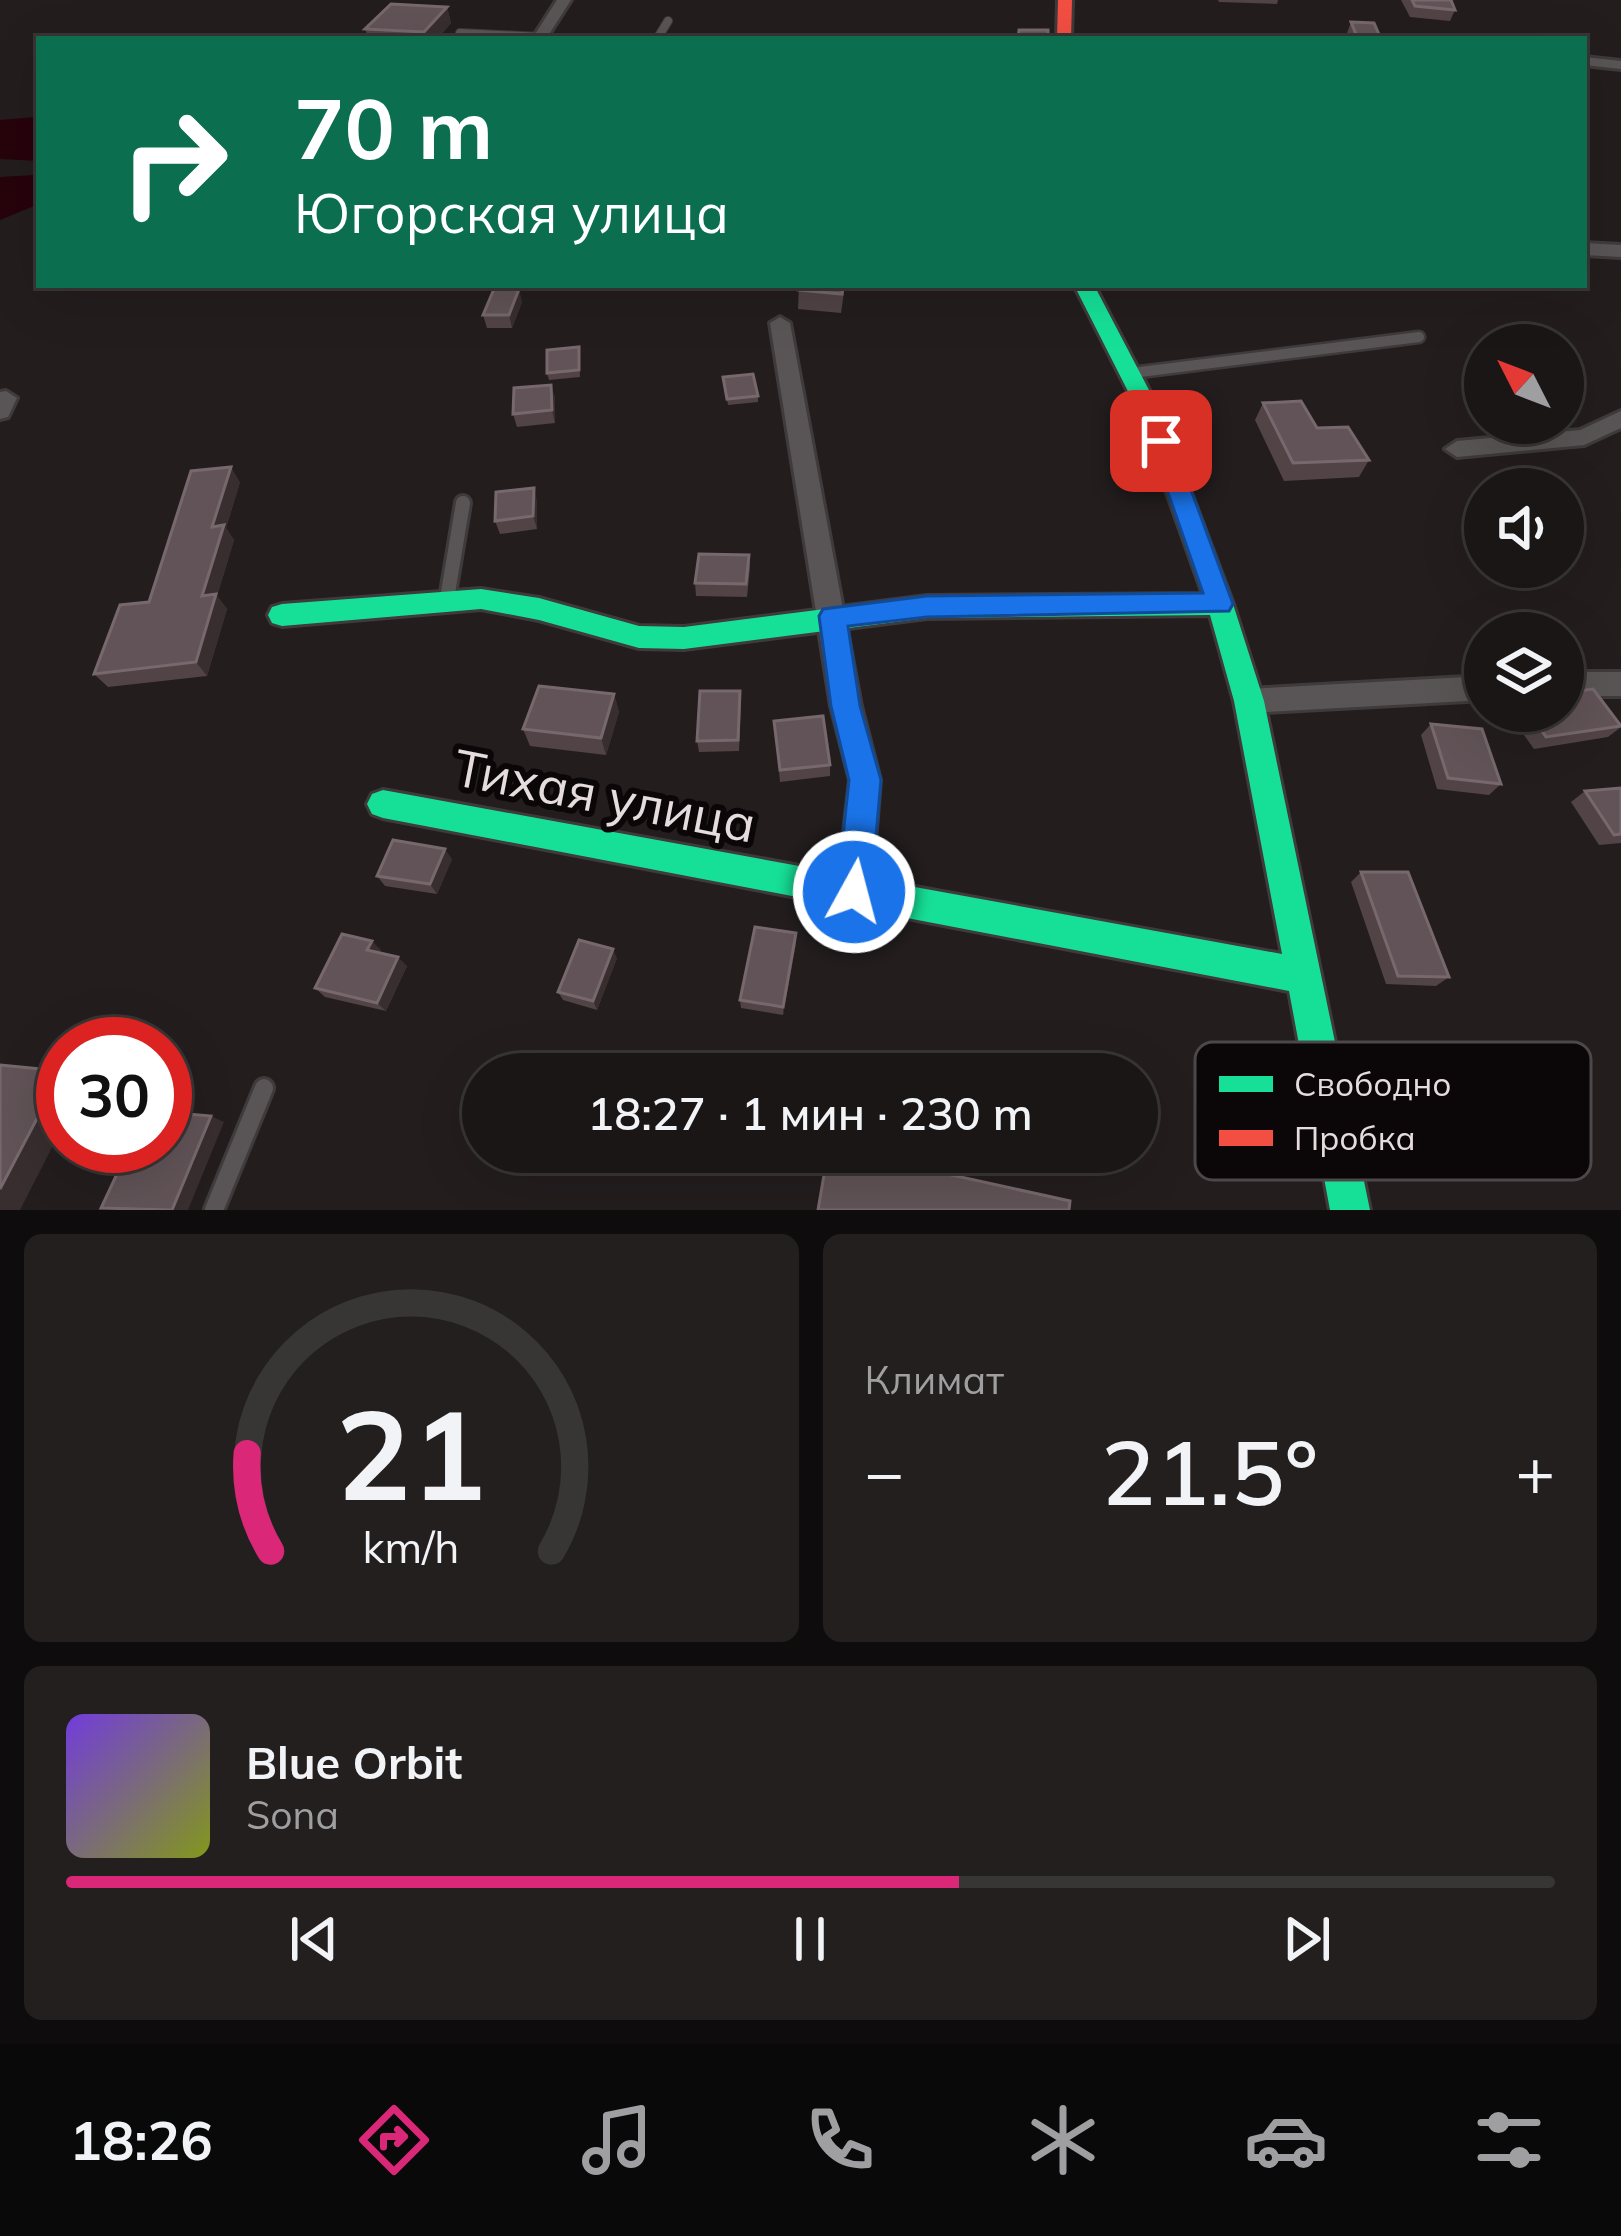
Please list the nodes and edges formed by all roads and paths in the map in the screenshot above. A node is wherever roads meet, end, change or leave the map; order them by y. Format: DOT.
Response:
graph roads {
  1 [pos="564,0"];
  2 [pos="1065,0"];
  3 [pos="668,21"];
  4 [pos="460,33"];
  5 [pos="508,36"];
  6 [pos="541,36"];
  7 [pos="659,36"];
  8 [pos="1064,36"];
  9 [pos="1587,61"];
  10 [pos="1621,65"];
  11 [pos="1587,249"];
  12 [pos="1621,251"];
  13 [pos="1086,288"];
  14 [pos="780,323"];
  15 [pos="1419,337"];
  16 [pos="1132,373"];
  17 [pos="1621,419"];
  18 [pos="1457,449"];
  19 [pos="463,503"];
  20 [pos="447,599"];
  21 [pos="1220,604"];
  22 [pos="282,615"];
  23 [pos="833,616"];
  24 [pos="1584,684"];
  25 [pos="1621,684"];
  26 [pos="1464,689"];
  27 [pos="1249,700"];
  28 [pos="383,804"];
  29 [pos="854,892"];
  30 [pos="1304,976"];
  31 [pos="1317,1042"];
  32 [pos="264,1088"];
  33 [pos="1344,1180"];
  34 [pos="214,1210"];
  35 [pos="1350,1210"];
  1 -- 6 [label="street"];
  2 -- 8 [label="street"];
  3 -- 7 [label="lane"];
  4 -- 5 [label="lane"];
  9 -- 10 [label="street"];
  11 -- 12 [label="street"];
  13 -- 16 [label="street"];
  14 -- 23 [label="street"];
  15 -- 16 [label="lane"];
  16 -- 21 [label="street"];
  17 -- 18 [label="street"];
  19 -- 20 [label="lane"];
  20 -- 22 [label="street"];
  20 -- 23 [label="street"];
  21 -- 23 [label="street"];
  21 -- 27 [label="street"];
  23 -- 29 [label="street"];
  24 -- 25 [label="street"];
  26 -- 27 [label="street"];
  27 -- 30 [label="street"];
  28 -- 29 [label="street, Тихая улица"];
  29 -- 30 [label="street, Тихая улица"];
  30 -- 31 [label="street"];
  32 -- 34 [label="lane"];
  33 -- 35 [label="street"];
}
